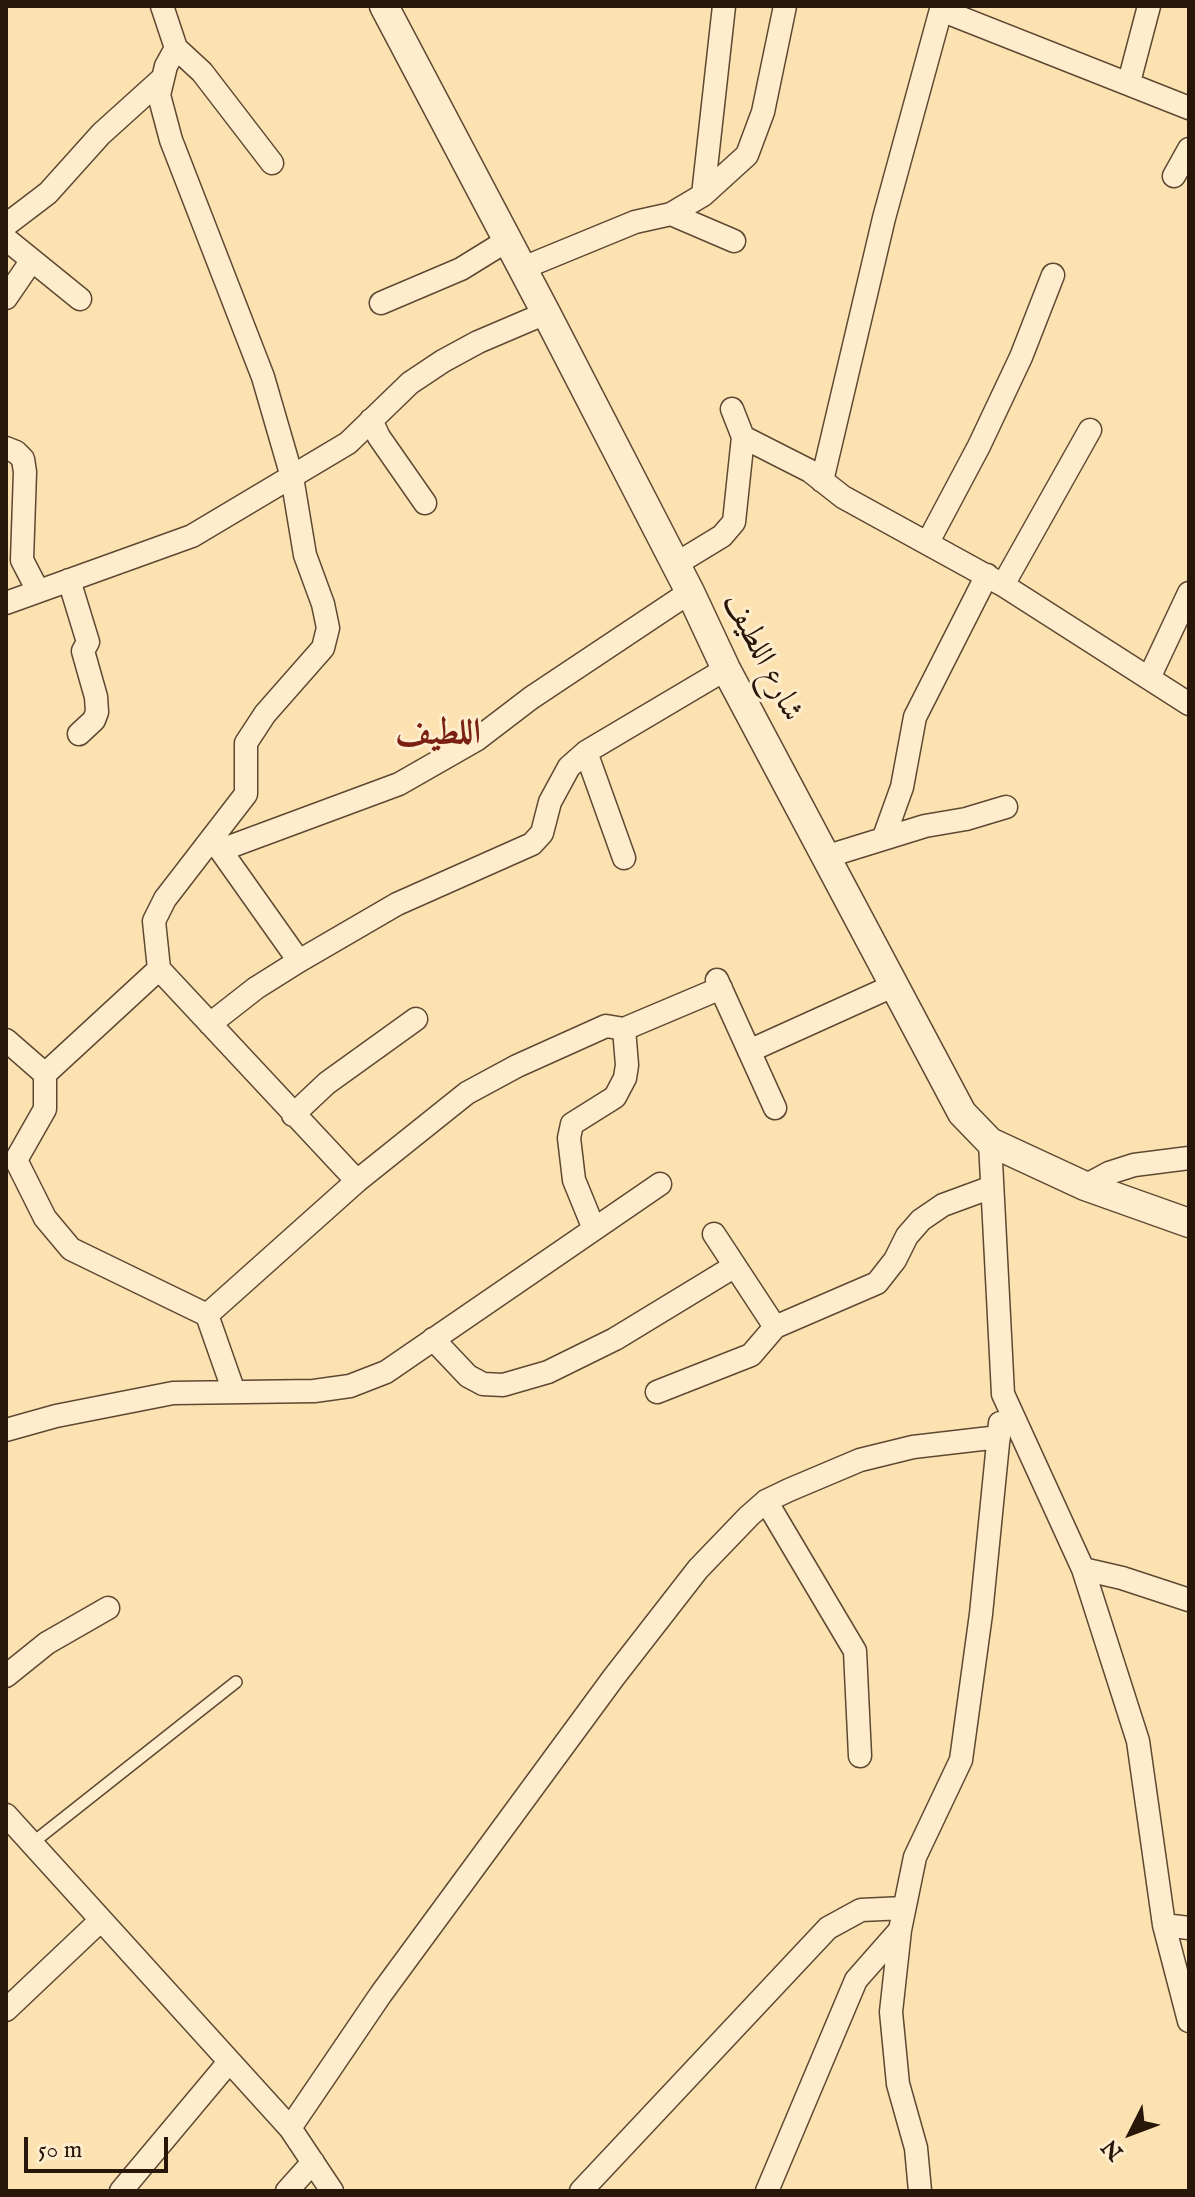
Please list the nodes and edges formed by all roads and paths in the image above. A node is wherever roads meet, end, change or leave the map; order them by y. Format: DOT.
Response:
graph roads {
  1 [pos="162,6"];
  2 [pos="384,6"];
  3 [pos="724,6"];
  4 [pos="785,6"];
  5 [pos="1149,6"];
  6 [pos="942,8"];
  7 [pos="176,48"];
  8 [pos="163,78"];
  9 [pos="1129,82"];
  10 [pos="1189,108"];
  11 [pos="1189,149"];
  12 [pos="272,163"];
  13 [pos="1174,176"];
  14 [pos="703,195"];
  15 [pos="671,214"];
  16 [pos="6,225"];
  17 [pos="6,239"];
  18 [pos="508,240"];
  19 [pos="734,241"];
  20 [pos="32,260"];
  21 [pos="523,268"];
  22 [pos="1053,275"];
  23 [pos="6,298"];
  24 [pos="80,299"];
  25 [pos="381,303"];
  26 [pos="546,313"];
  27 [pos="732,409"];
  28 [pos="371,420"];
  29 [pos="1090,430"];
  30 [pos="743,437"];
  31 [pos="6,448"];
  32 [pos="292,477"];
  33 [pos="822,481"];
  34 [pos="425,503"];
  35 [pos="928,542"];
  36 [pos="676,564"];
  37 [pos="69,580"];
  38 [pos="995,580"];
  39 [pos="38,591"];
  40 [pos="690,592"];
  41 [pos="1189,593"];
  42 [pos="6,603"];
  43 [pos="726,669"];
  44 [pos="1149,678"];
  45 [pos="1189,704"];
  46 [pos="79,734"];
  47 [pos="586,752"];
  48 [pos="1006,807"];
  49 [pos="884,837"];
  50 [pos="217,844"];
  51 [pos="825,857"];
  52 [pos="624,858"];
  53 [pos="299,961"];
  54 [pos="159,969"];
  55 [pos="895,985"];
  56 [pos="416,1019"];
  57 [pos="210,1024"];
  58 [pos="624,1029"];
  59 [pos="6,1040"];
  60 [pos="749,1051"];
  61 [pos="45,1074"];
  62 [pos="775,1108"];
  63 [pos="293,1115"];
  64 [pos="990,1142"];
  65 [pos="1189,1158"];
  66 [pos="357,1181"];
  67 [pos="660,1184"];
  68 [pos="1085,1186"];
  69 [pos="992,1187"];
  70 [pos="1189,1223"];
  71 [pos="594,1229"];
  72 [pos="714,1234"];
  73 [pos="735,1266"];
  74 [pos="207,1315"];
  75 [pos="775,1327"];
  76 [pos="433,1339"];
  77 [pos="234,1392"];
  78 [pos="657,1392"];
  79 [pos="1003,1394"];
  80 [pos="6,1430"];
  81 [pos="999,1437"];
  82 [pos="766,1501"];
  83 [pos="1083,1569"];
  84 [pos="1189,1600"];
  85 [pos="108,1608"];
  86 [pos="6,1676"];
  87 [pos="236,1682"];
  88 [pos="860,1756"];
  89 [pos="6,1815"];
  90 [pos="31,1844"];
  91 [pos="902,1919"];
  92 [pos="100,1921"];
  93 [pos="1164,1925"];
  94 [pos="1189,1928"];
  95 [pos="6,2010"];
  96 [pos="1189,2021"];
  97 [pos="229,2062"];
  98 [pos="290,2128"];
  99 [pos="313,2162"];
  100 [pos="121,2191"];
  101 [pos="287,2191"];
  102 [pos="332,2191"];
  103 [pos="581,2191"];
  104 [pos="767,2191"];
  105 [pos="920,2191"];
  1 -- 7 [label="street"];
  2 -- 18 [label="street, شارع اللطيف"];
  3 -- 14 [label="street"];
  4 -- 14 [label="street"];
  5 -- 9 [label="street"];
  6 -- 9 [label="street"];
  6 -- 33 [label="street"];
  7 -- 8 [label="street"];
  7 -- 12 [label="street"];
  8 -- 16 [label="street"];
  8 -- 32 [label="street"];
  9 -- 10 [label="street"];
  11 -- 13 [label="street"];
  14 -- 15 [label="street"];
  15 -- 19 [label="street"];
  15 -- 21 [label="street"];
  17 -- 20 [label="street"];
  18 -- 21 [label="street, شارع اللطيف"];
  18 -- 25 [label="street"];
  20 -- 23 [label="street"];
  20 -- 24 [label="street"];
  21 -- 26 [label="street, شارع اللطيف"];
  22 -- 35 [label="street"];
  26 -- 28 [label="street"];
  26 -- 36 [label="street, شارع اللطيف"];
  27 -- 30 [label="street"];
  28 -- 32 [label="street"];
  28 -- 34 [label="street"];
  29 -- 38 [label="street"];
  30 -- 33 [label="street"];
  30 -- 36 [label="street"];
  31 -- 39 [label="street"];
  32 -- 37 [label="street"];
  32 -- 50 [label="street"];
  33 -- 35 [label="street"];
  35 -- 38 [label="street"];
  36 -- 40 [label="street, شارع اللطيف"];
  37 -- 39 [label="street"];
  37 -- 46 [label="street"];
  38 -- 44 [label="street"];
  38 -- 49 [label="street"];
  39 -- 42 [label="street"];
  40 -- 43 [label="street, شارع اللطيف"];
  40 -- 50 [label="street"];
  41 -- 44 [label="street"];
  43 -- 47 [label="street"];
  43 -- 51 [label="street, شارع اللطيف"];
  44 -- 45 [label="street"];
  47 -- 52 [label="street"];
  47 -- 53 [label="street"];
  48 -- 49 [label="street"];
  49 -- 51 [label="street"];
  50 -- 53 [label="street"];
  50 -- 54 [label="street"];
  51 -- 55 [label="street, شارع اللطيف"];
  53 -- 57 [label="street"];
  54 -- 57 [label="street"];
  54 -- 61 [label="street"];
  55 -- 60 [label="street"];
  55 -- 64 [label="street, شارع اللطيف"];
  56 -- 63 [label="street"];
  57 -- 63 [label="street"];
  58 -- 60 [label="street"];
  58 -- 66 [label="street"];
  58 -- 71 [label="street"];
  59 -- 61 [label="street"];
  60 -- 62 [label="street"];
  61 -- 74 [label="street"];
  63 -- 66 [label="street"];
  64 -- 68 [label="street, شارع اللطيف"];
  64 -- 69 [label="street"];
  65 -- 68 [label="street"];
  66 -- 74 [label="street"];
  67 -- 71 [label="street"];
  68 -- 70 [label="street, شارع اللطيف"];
  69 -- 75 [label="street"];
  69 -- 79 [label="street"];
  71 -- 76 [label="street"];
  72 -- 73 [label="street"];
  73 -- 75 [label="street"];
  73 -- 76 [label="street"];
  74 -- 77 [label="street"];
  75 -- 78 [label="street"];
  76 -- 77 [label="street"];
  77 -- 80 [label="street"];
  79 -- 81 [label="street"];
  79 -- 83 [label="street"];
  81 -- 82 [label="street"];
  81 -- 91 [label="street"];
  82 -- 88 [label="street"];
  82 -- 98 [label="street"];
  83 -- 84 [label="street"];
  83 -- 93 [label="street"];
  85 -- 86 [label="street"];
  87 -- 90 [label="lane"];
  89 -- 90 [label="street"];
  90 -- 92 [label="street"];
  91 -- 103 [label="street"];
  91 -- 104 [label="street"];
  91 -- 105 [label="street"];
  92 -- 95 [label="street"];
  92 -- 97 [label="street"];
  93 -- 94 [label="street"];
  93 -- 96 [label="street"];
  97 -- 98 [label="street"];
  97 -- 100 [label="street"];
  98 -- 99 [label="street"];
  99 -- 101 [label="street"];
  99 -- 102 [label="street"];
}
